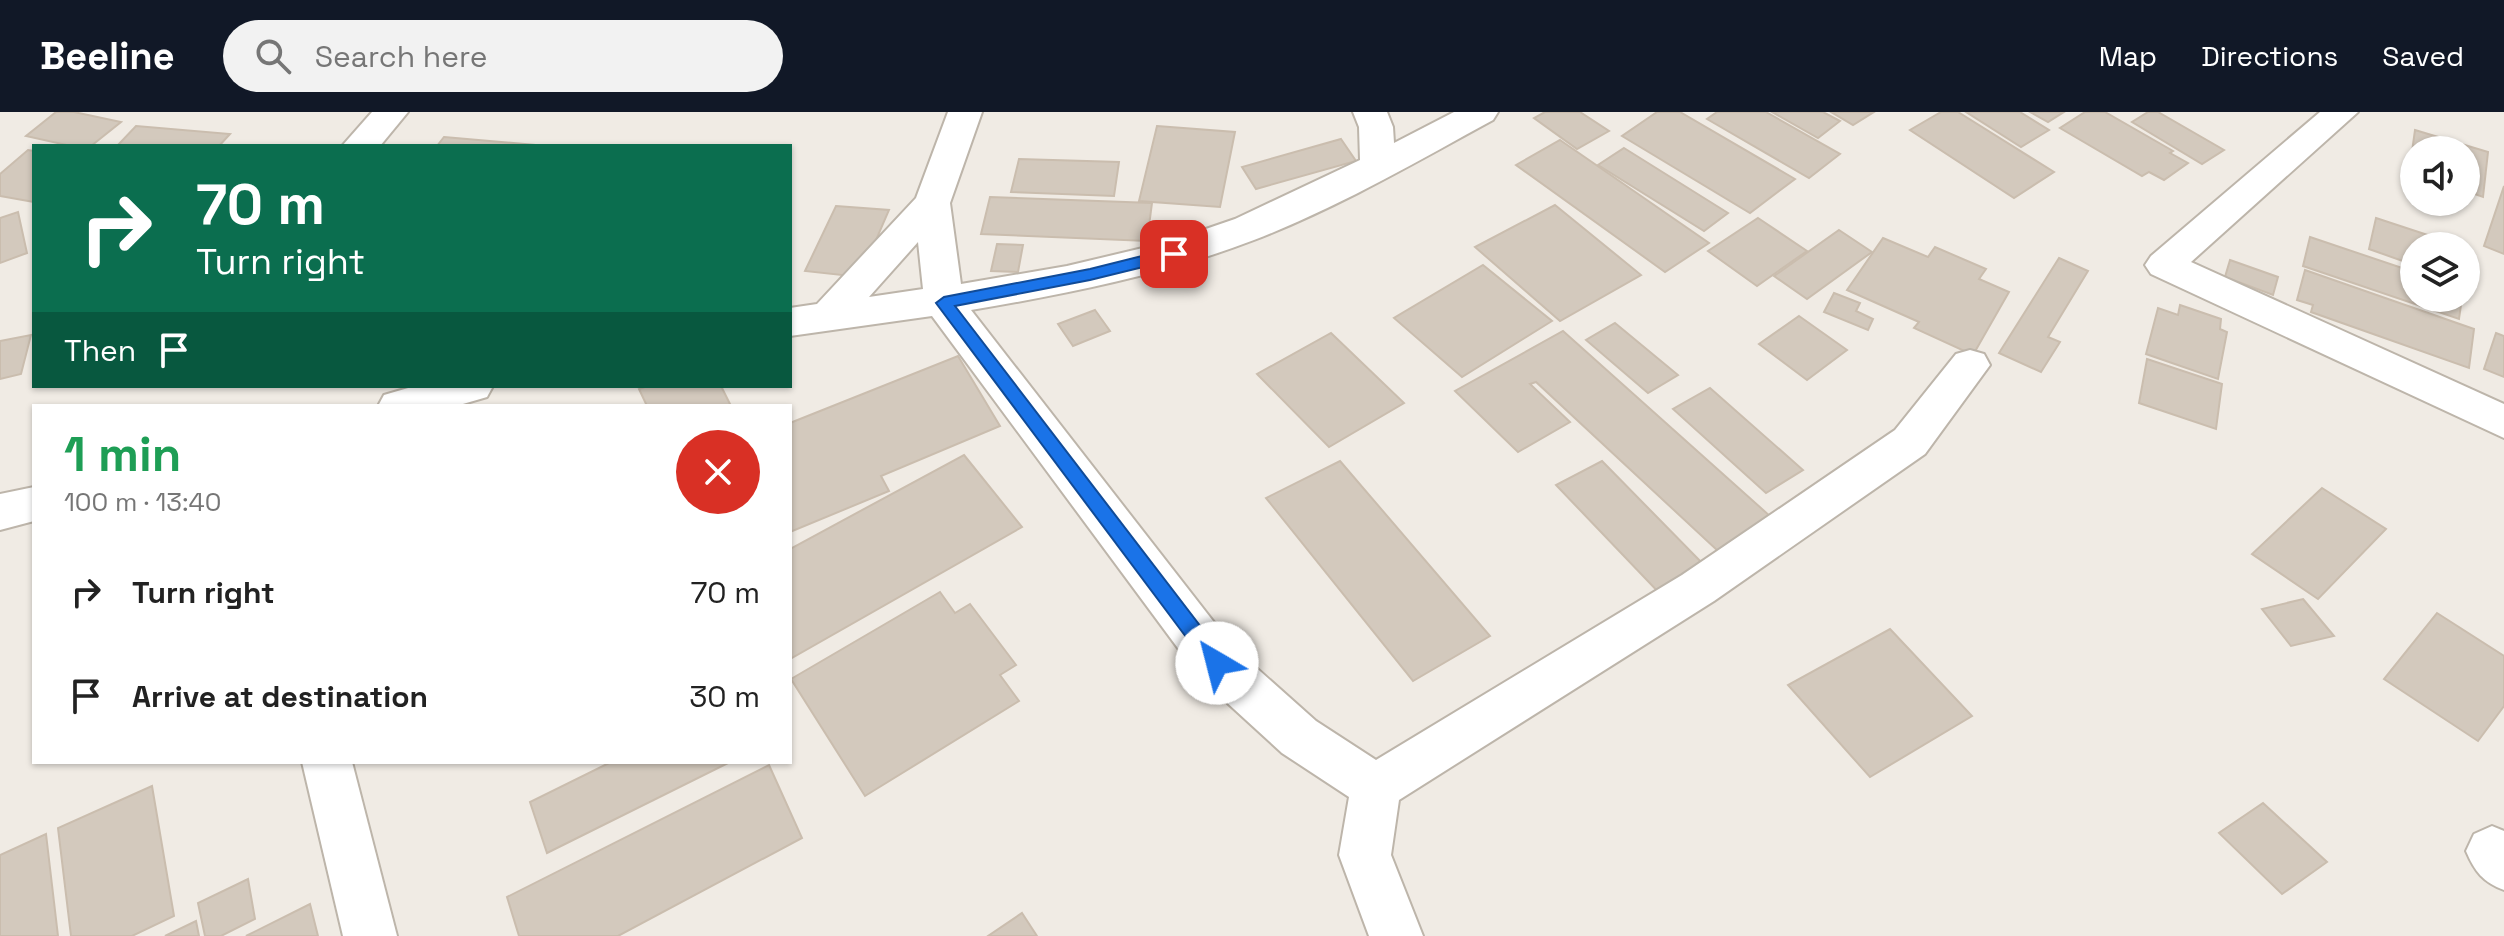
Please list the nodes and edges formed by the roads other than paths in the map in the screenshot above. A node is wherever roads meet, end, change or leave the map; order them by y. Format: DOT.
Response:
graph roads {
  1 [pos="391,112"];
  2 [pos="965,112"];
  3 [pos="1370,112"];
  4 [pos="1481,112"];
  5 [pos="2341,112"];
  6 [pos="362,144"];
  7 [pos="1378,167"];
  8 [pos="932,203"];
  9 [pos="944,303"];
  10 [pos="829,316"];
  11 [pos="792,322"];
  12 [pos="1970,365"];
  13 [pos="466,388"];
  14 [pos="406,404"];
  15 [pos="2504,422"];
  16 [pos="32,504"];
  17 [pos="0,512"];
  18 [pos="327,764"];
  19 [pos="1376,787"];
  20 [pos="370,936"];
  21 [pos="1396,936"];
  1 -- 6 [label="street"];
  2 -- 8 [label="street"];
  3 -- 7 [label="street"];
  4 -- 7 [label="street"];
  5 -- 15 [label="street"];
  7 -- 9 [label="street"];
  8 -- 9 [label="street"];
  8 -- 10 [label="street"];
  9 -- 10 [label="street"];
  9 -- 19 [label="street"];
  10 -- 11 [label="street"];
  12 -- 19 [label="street"];
  13 -- 14 [label="street"];
  16 -- 17 [label="street"];
  18 -- 20 [label="street"];
  19 -- 21 [label="street"];
}
